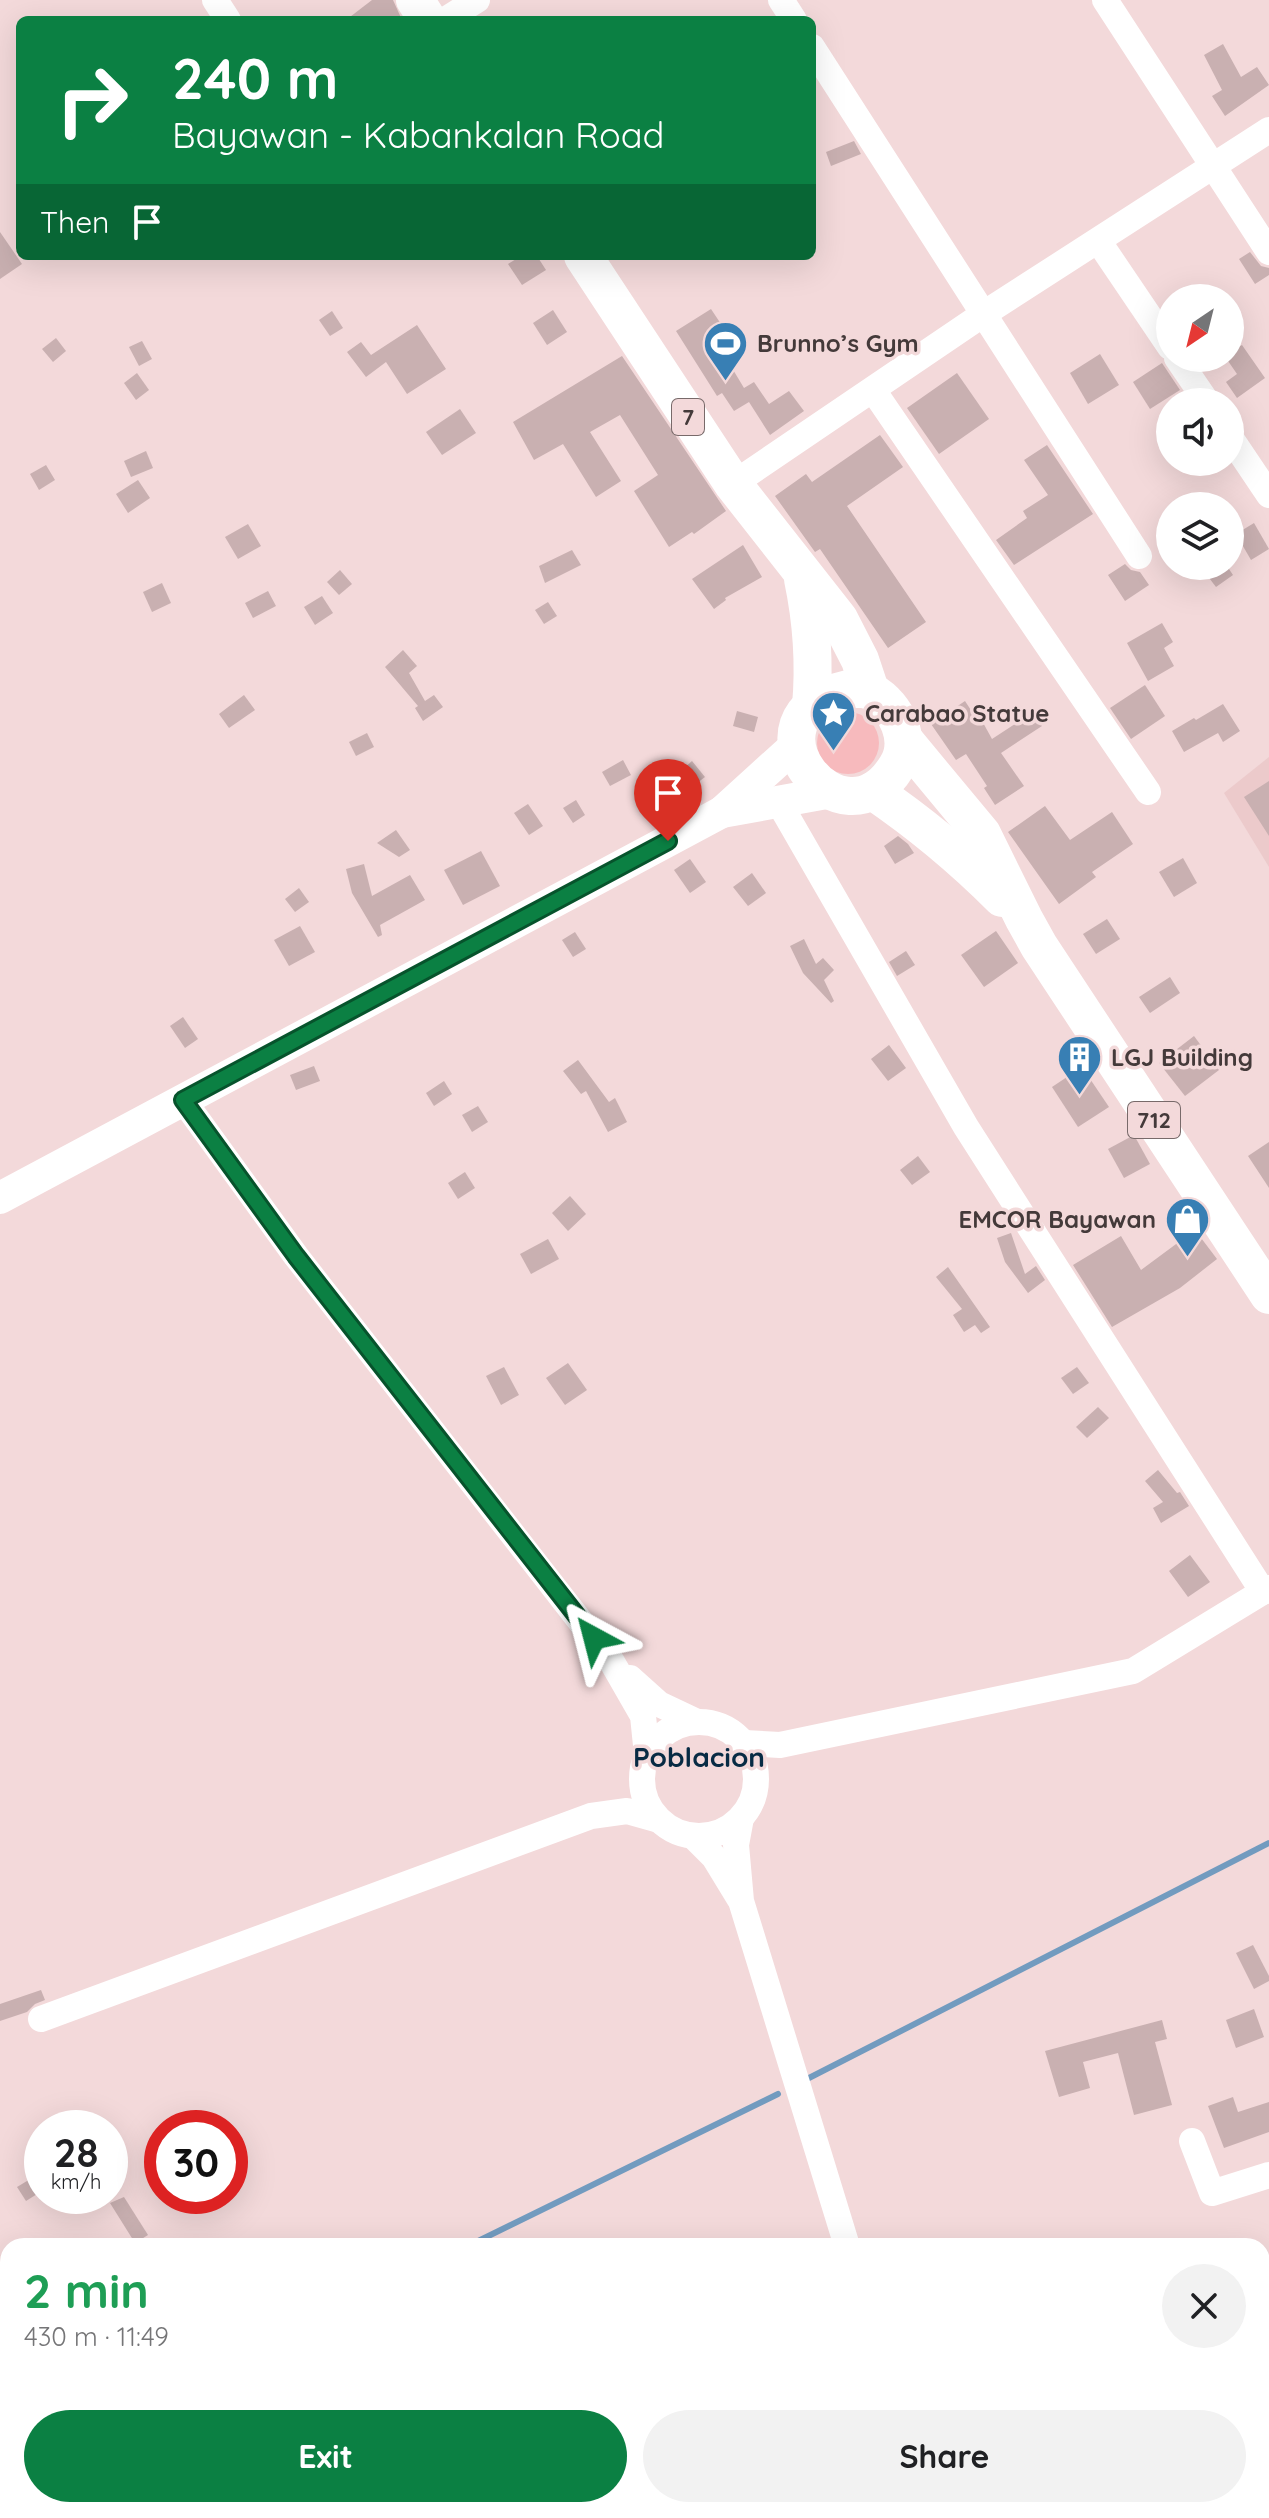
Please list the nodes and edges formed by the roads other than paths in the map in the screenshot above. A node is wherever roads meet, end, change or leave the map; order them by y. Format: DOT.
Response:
graph roads {
  1 [pos="477,0"];
  2 [pos="1105,0"];
  3 [pos="451,16"];
  4 [pos="816,53"];
  5 [pos="1269,130"];
  6 [pos="1212,168"];
  7 [pos="1099,242"];
  8 [pos="1269,252"];
  9 [pos="586,260"];
  10 [pos="985,313"];
  11 [pos="1156,326"];
  12 [pos="873,390"];
  13 [pos="1244,458"];
  14 [pos="733,484"];
  15 [pos="1269,495"];
  16 [pos="1139,556"];
  17 [pos="802,572"];
  18 [pos="870,690"];
  19 [pos="811,706"];
  20 [pos="904,740"];
  21 [pos="797,744"];
  22 [pos="873,791"];
  23 [pos="832,792"];
  24 [pos="1148,792"];
  25 [pos="778,801"];
  26 [pos="722,812"];
  27 [pos="1024,919"];
  28 [pos="183,1100"];
  29 [pos="0,1198"];
  30 [pos="1269,1295"];
  31 [pos="1266,1590"];
  32 [pos="612,1662"];
  33 [pos="695,1721"];
  34 [pos="824,1737"];
  35 [pos="744,1743"];
  36 [pos="644,1766"];
  37 [pos="757,1781"];
  38 [pos="591,1816"];
  39 [pos="741,1818"];
  40 [pos="659,1820"];
  41 [pos="693,1836"];
  42 [pos="741,1901"];
  43 [pos="41,2019"];
  44 [pos="1192,2141"];
  45 [pos="1269,2175"];
  46 [pos="845,2238"];
  1 -- 3 [label="street"];
  2 -- 6 [label="street"];
  4 -- 10 [label="street"];
  5 -- 6 [label="street"];
  6 -- 7 [label="street"];
  6 -- 8 [label="street"];
  7 -- 10 [label="street"];
  7 -- 11 [label="street"];
  9 -- 14 [label="highway, 7"];
  10 -- 12 [label="street"];
  10 -- 16 [label="street"];
  12 -- 14 [label="street"];
  12 -- 24 [label="street"];
  13 -- 15 [label="street"];
  14 -- 17 [label="highway, 7"];
  17 -- 18 [label="highway, 7"];
  17 -- 19 [label="highway, 7"];
  18 -- 19 [label="highway"];
  18 -- 20 [label="highway"];
  19 -- 21 [label="highway"];
  20 -- 22 [label="highway"];
  20 -- 27 [label="highway, 712"];
  21 -- 23 [label="highway"];
  21 -- 26 [label="main road"];
  22 -- 23 [label="highway"];
  22 -- 27 [label="highway, 712"];
  23 -- 25 [label="main road"];
  25 -- 26 [label="main road"];
  25 -- 31 [label="street"];
  26 -- 28 [label="main road"];
  27 -- 30 [label="highway, 712"];
  28 -- 29 [label="main road"];
  28 -- 32 [label="street"];
  31 -- 34 [label="street"];
  32 -- 33 [label="street"];
  32 -- 36 [label="street"];
  33 -- 35 [label="street"];
  33 -- 36 [label="street"];
  34 -- 35 [label="street"];
  34 -- 37 [label="street"];
  35 -- 37 [label="street"];
  36 -- 38 [label="street"];
  36 -- 40 [label="street"];
  37 -- 39 [label="street"];
  38 -- 40 [label="street"];
  38 -- 43 [label="street"];
  39 -- 41 [label="street"];
  39 -- 42 [label="street"];
  40 -- 41 [label="street"];
  41 -- 42 [label="street"];
  42 -- 46 [label="street"];
  44 -- 45 [label="street"];
}
